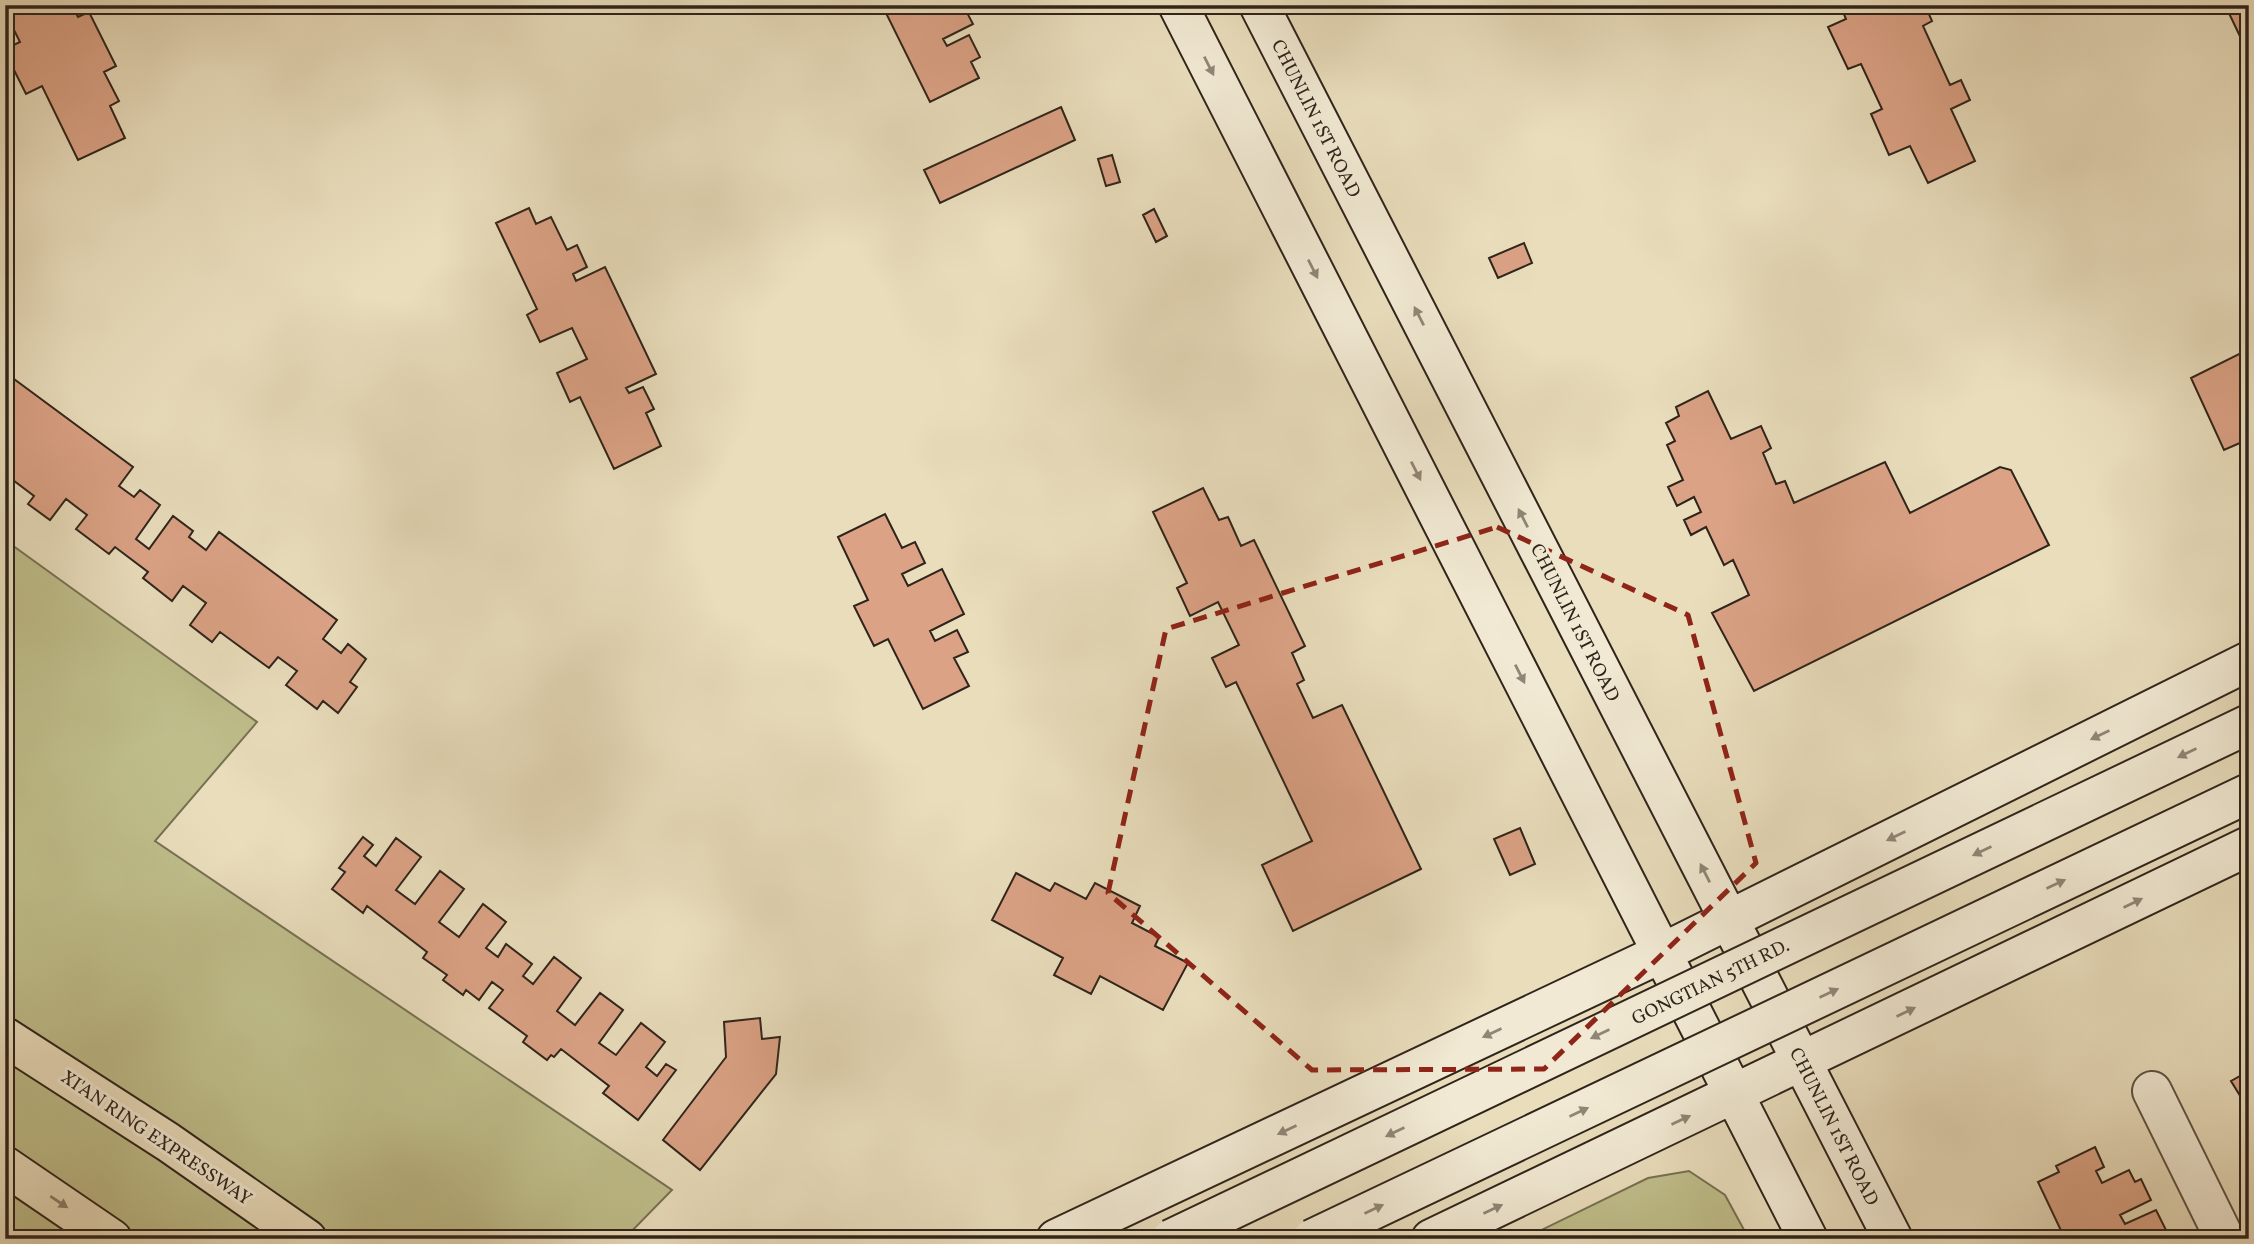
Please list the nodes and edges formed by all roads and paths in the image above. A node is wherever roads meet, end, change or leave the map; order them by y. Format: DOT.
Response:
graph roads {
  1 [pos="1178,5"];
  2 [pos="1259,5"];
  3 [pos="2249,661"];
  4 [pos="2249,724"];
  5 [pos="2249,793"];
  6 [pos="2249,846"];
  7 [pos="1729,920"];
  8 [pos="1662,953"];
  9 [pos="5,1012"];
  10 [pos="5,1037"];
  11 [pos="1802,1063"];
  12 [pos="2152,1091"];
  13 [pos="1734,1095"];
  14 [pos="168,1142"];
  15 [pos="5,1166"];
  16 [pos="112,1239"];
  17 [pos="307,1239"];
  18 [pos="1056,1239"];
  19 [pos="1171,1239"];
  20 [pos="1312,1239"];
  21 [pos="1431,1239"];
  22 [pos="1808,1239"];
  23 [pos="1893,1239"];
  24 [pos="2225,1239"];
  1 -- 8 [label="main road, one-way"];
  7 -- 2 [label="main road, CHUNLIN 1ST ROAD, one-way"];
  3 -- 7 [label="main road, one-way"];
  4 -- 19 [label="main road, GONGTIAN 5TH RD., one-way, bridge"];
  20 -- 5 [label="main road, one-way, bridge"];
  11 -- 6 [label="main road, one-way"];
  7 -- 8 [label="main road"];
  7 -- 11 [label="main road, CHUNLIN 1ST ROAD"];
  8 -- 13 [label="main road"];
  8 -- 18 [label="main road, one-way"];
  9 -- 14 [label="highway"];
  10 -- 14 [label="highway, XI'AN RING EXPRESSWAY"];
  11 -- 13 [label="main road"];
  11 -- 23 [label="main road, CHUNLIN 1ST ROAD"];
  12 -- 24 [label="main road"];
  21 -- 13 [label="main road, one-way"];
  13 -- 22 [label="main road"];
  14 -- 17 [label="highway, XI'AN RING EXPRESSWAY"];
  15 -- 16 [label="highway, one-way"];
}
